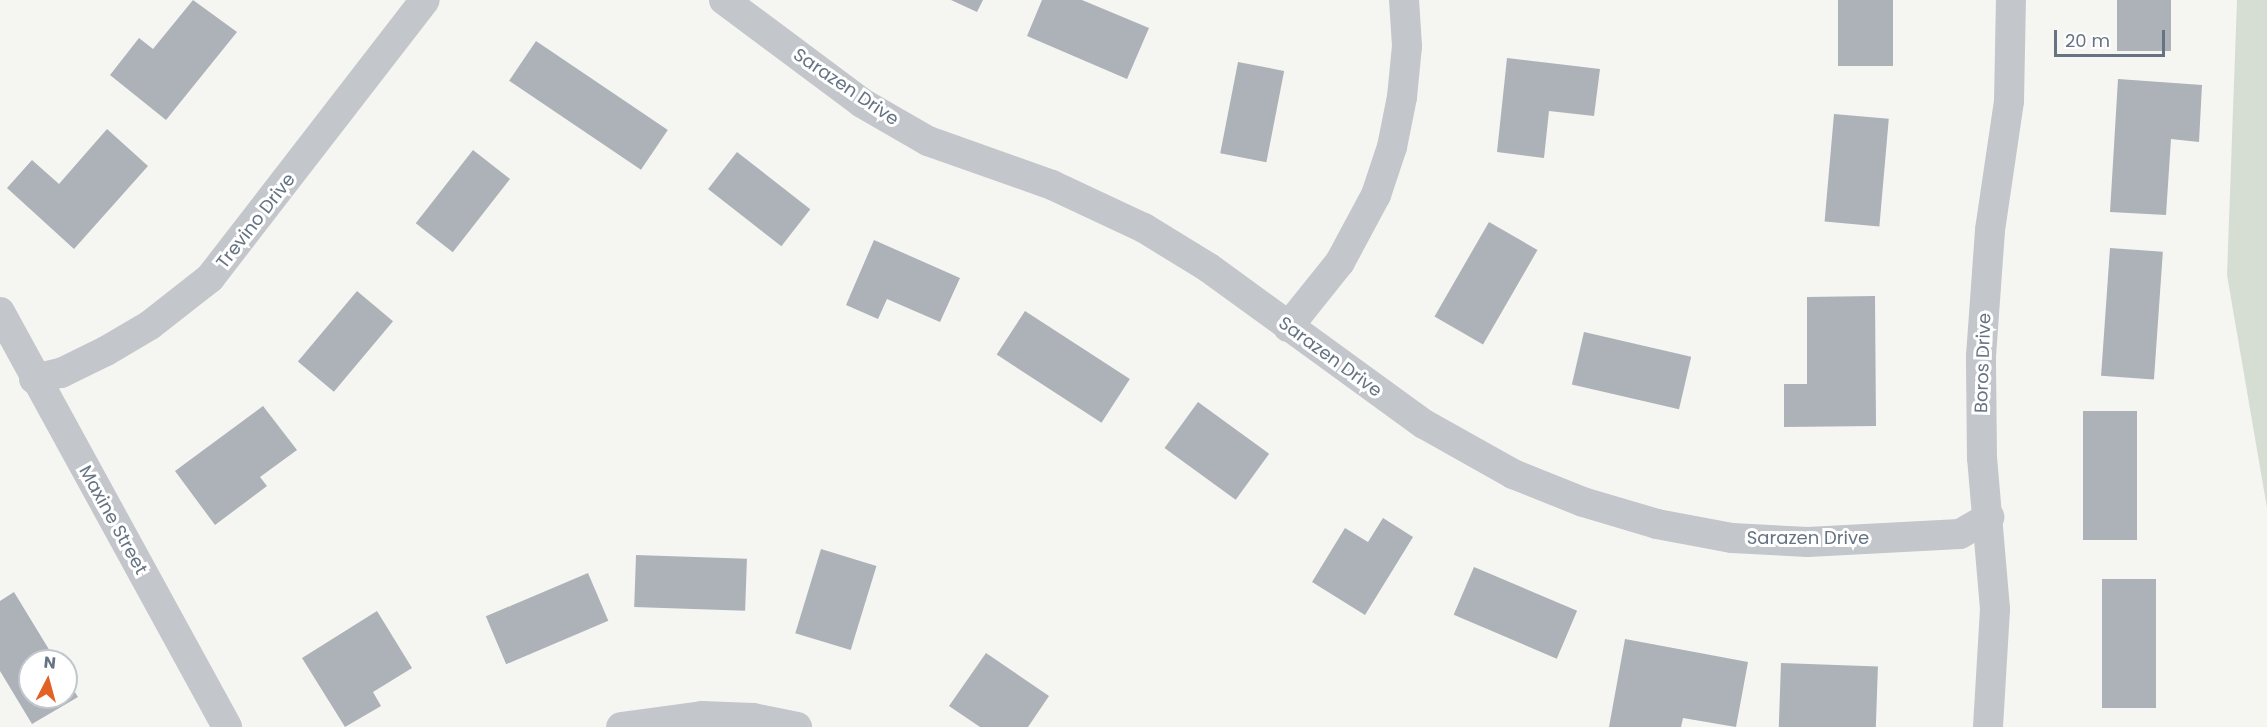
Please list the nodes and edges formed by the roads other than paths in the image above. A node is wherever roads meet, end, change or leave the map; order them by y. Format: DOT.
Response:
graph roads {
  1 [pos="426,0"];
  2 [pos="724,0"];
  3 [pos="1404,0"];
  4 [pos="2011,0"];
  5 [pos="0,312"];
  6 [pos="1288,327"];
  7 [pos="34,379"];
  8 [pos="1989,517"];
  9 [pos="228,727"];
  10 [pos="621,727"];
  11 [pos="797,727"];
  12 [pos="1988,727"];
  1 -- 7 [label="street, Trevino Drive"];
  2 -- 6 [label="street, Sarazen Drive"];
  3 -- 6 [label="street"];
  4 -- 8 [label="street, Boros Drive"];
  5 -- 7 [label="street, Maxine Street"];
  6 -- 8 [label="street, Sarazen Drive"];
  7 -- 9 [label="street, Maxine Street"];
  8 -- 12 [label="street, Boros Drive"];
  10 -- 11 [label="street"];
}
